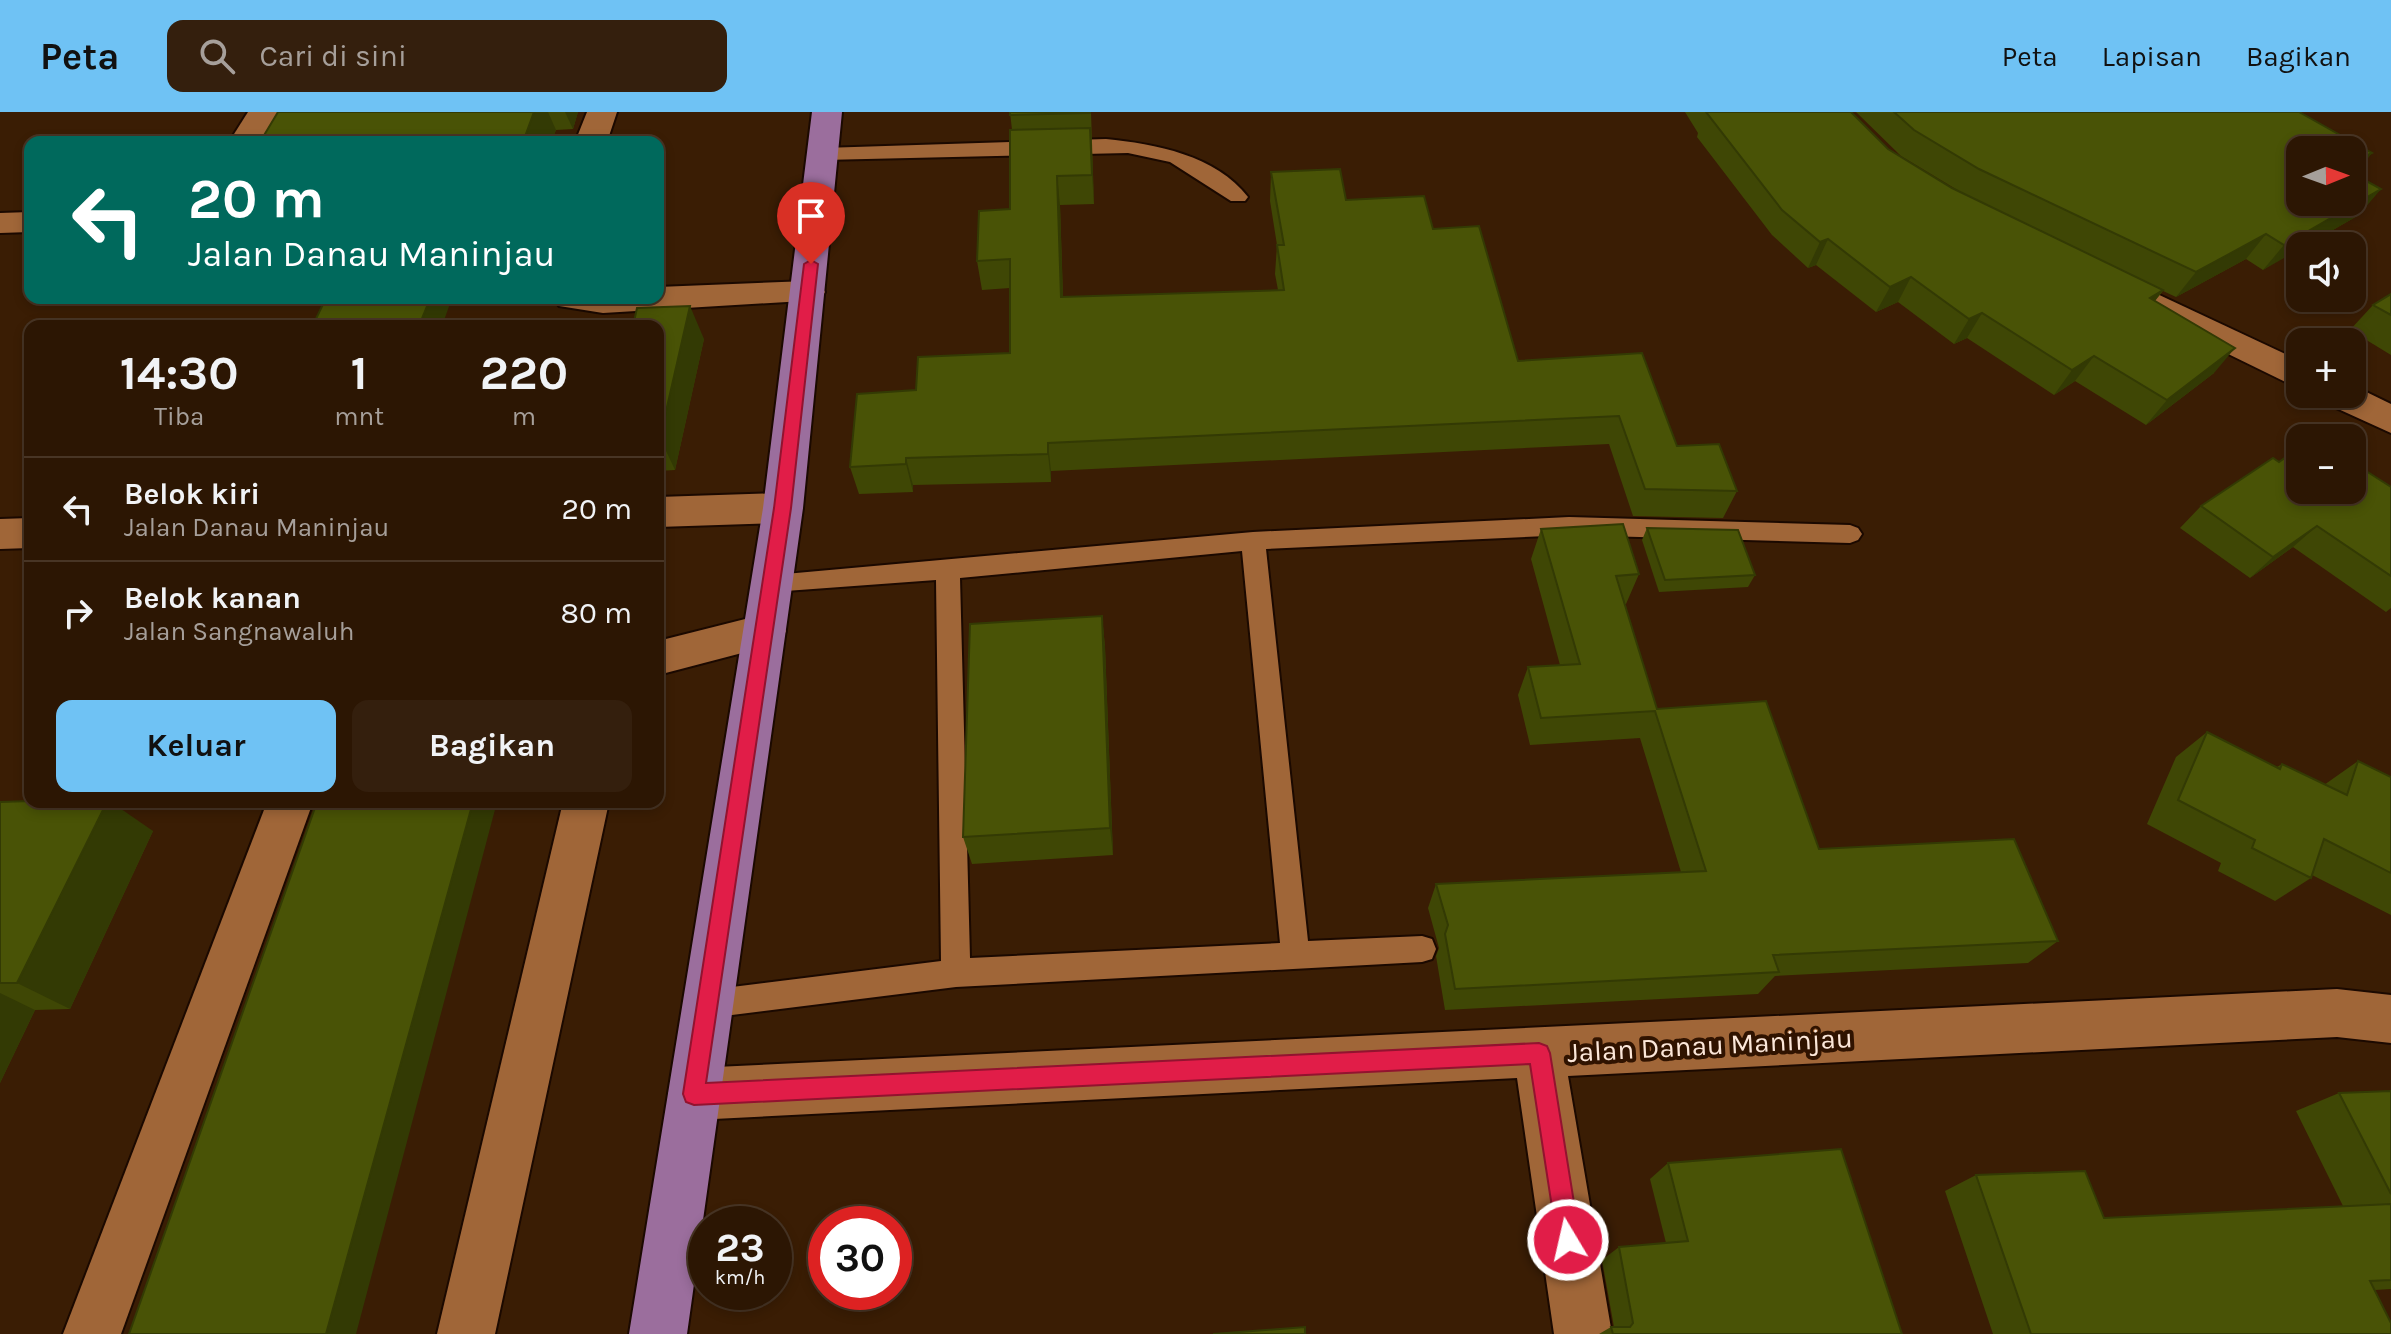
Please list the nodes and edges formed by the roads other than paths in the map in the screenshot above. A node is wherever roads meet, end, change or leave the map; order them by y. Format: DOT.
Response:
graph roads {
  1 [pos="263,112"];
  2 [pos="602,112"];
  3 [pos="825,133"];
  4 [pos="249,136"];
  5 [pos="593,136"];
  6 [pos="1238,197"];
  7 [pos="24,222"];
  8 [pos="0,223"];
  9 [pos="2105,280"];
  10 [pos="808,292"];
  11 [pos="664,298"];
  12 [pos="2286,369"];
  13 [pos="2366,408"];
  14 [pos="2391,420"];
  15 [pos="783,508"];
  16 [pos="664,512"];
  17 [pos="24,533"];
  18 [pos="0,534"];
  19 [pos="1850,534"];
  20 [pos="1253,541"];
  21 [pos="948,570"];
  22 [pos="772,583"];
  23 [pos="765,631"];
  24 [pos="664,654"];
  25 [pos="288,808"];
  26 [pos="585,808"];
  27 [pos="1422,949"];
  28 [pos="1295,953"];
  29 [pos="956,973"];
  30 [pos="708,1004"];
  31 [pos="2391,1019"];
  32 [pos="1539,1053"];
  33 [pos="694,1094"];
  34 [pos="92,1334"];
  35 [pos="466,1334"];
  36 [pos="658,1334"];
  37 [pos="1583,1334"];
  1 -- 4 [label="street"];
  2 -- 5 [label="street"];
  3 -- 6 [label="lane"];
  3 -- 10 [label="main road"];
  7 -- 8 [label="street"];
  9 -- 12 [label="street"];
  10 -- 11 [label="street"];
  10 -- 15 [label="main road"];
  13 -- 14 [label="street"];
  15 -- 16 [label="street"];
  15 -- 22 [label="main road"];
  17 -- 18 [label="street"];
  19 -- 20 [label="lane"];
  20 -- 21 [label="lane"];
  20 -- 28 [label="lane"];
  21 -- 22 [label="lane"];
  21 -- 29 [label="lane"];
  22 -- 23 [label="main road"];
  23 -- 24 [label="street"];
  23 -- 30 [label="main road"];
  25 -- 34 [label="street"];
  26 -- 35 [label="street"];
  27 -- 28 [label="lane"];
  28 -- 29 [label="lane"];
  29 -- 30 [label="lane"];
  30 -- 33 [label="main road"];
  31 -- 32 [label="street, Jalan Danau Maninjau"];
  32 -- 33 [label="street, Jalan Danau Maninjau"];
  32 -- 37 [label="street"];
  33 -- 36 [label="main road"];
}
